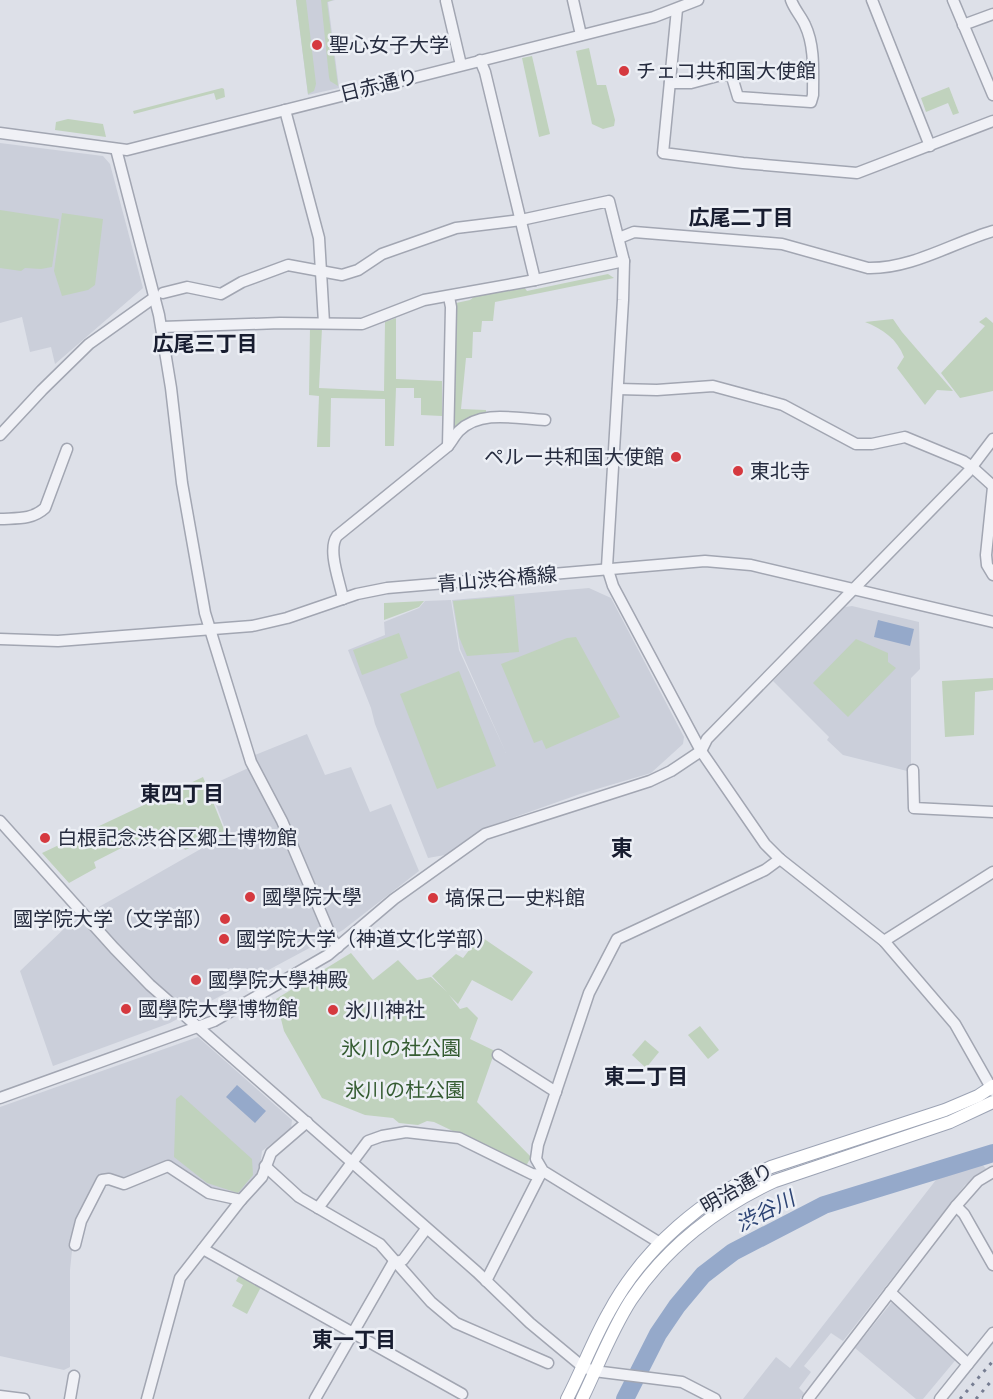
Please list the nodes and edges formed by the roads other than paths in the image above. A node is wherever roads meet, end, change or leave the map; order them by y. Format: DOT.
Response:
graph roads {
  1 [pos="573,0"];
  2 [pos="698,0"];
  3 [pos="790,0"];
  4 [pos="872,0"];
  5 [pos="953,0"];
  6 [pos="446,1"];
  7 [pos="677,9"];
  8 [pos="993,14"];
  9 [pos="963,25"];
  10 [pos="581,35"];
  11 [pos="480,60"];
  12 [pos="460,65"];
  13 [pos="670,83"];
  14 [pos="993,95"];
  15 [pos="285,110"];
  16 [pos="993,121"];
  17 [pos="0,133"];
  18 [pos="930,146"];
  19 [pos="116,149"];
  20 [pos="521,220"];
  21 [pos="993,231"];
  22 [pos="619,238"];
  23 [pos="624,261"];
  24 [pos="321,272"];
  25 [pos="536,280"];
  26 [pos="159,295"];
  27 [pos="448,297"];
  28 [pos="324,323"];
  29 [pos="162,327"];
  30 [pos="618,389"];
  31 [pos="545,420"];
  32 [pos="0,435"];
  33 [pos="993,439"];
  34 [pos="448,446"];
  35 [pos="67,449"];
  36 [pos="972,467"];
  37 [pos="993,486"];
  38 [pos="0,519"];
  39 [pos="608,569"];
  40 [pos="993,575"];
  41 [pos="854,589"];
  42 [pos="343,599"];
  43 [pos="993,622"];
  44 [pos="210,629"];
  45 [pos="0,639"];
  46 [pos="701,751"];
  47 [pos="913,770"];
  48 [pos="993,812"];
  49 [pos="0,822"];
  50 [pos="780,859"];
  51 [pos="993,872"];
  52 [pos="884,941"];
  53 [pos="338,947"];
  54 [pos="198,1027"];
  55 [pos="498,1055"];
  56 [pos="992,1088"];
  57 [pos="556,1092"];
  58 [pos="0,1098"];
  59 [pos="993,1102"];
  60 [pos="307,1122"];
  61 [pos="352,1162"];
  62 [pos="265,1166"];
  63 [pos="993,1172"];
  64 [pos="541,1173"];
  65 [pos="241,1200"];
  66 [pos="956,1206"];
  67 [pos="318,1208"];
  68 [pos="426,1229"];
  69 [pos="660,1243"];
  70 [pos="75,1245"];
  71 [pos="203,1249"];
  72 [pos="396,1261"];
  73 [pos="993,1265"];
  74 [pos="486,1281"];
  75 [pos="890,1292"];
  76 [pos="352,1333"];
  77 [pos="993,1333"];
  78 [pos="548,1363"];
  79 [pos="968,1364"];
  80 [pos="589,1369"];
  81 [pos="74,1376"];
  82 [pos="462,1394"];
  83 [pos="148,1395"];
  84 [pos="0,1396"];
  85 [pos="24,1399"];
  86 [pos="70,1399"];
  87 [pos="315,1399"];
  88 [pos="567,1399"];
  89 [pos="582,1399"];
  90 [pos="715,1399"];
  91 [pos="808,1399"];
  92 [pos="940,1399"];
  1 -- 10 [label="street"];
  2 -- 7 [label="street, 日赤通り"];
  3 -- 13 [label="street"];
  4 -- 18 [label="street"];
  5 -- 9 [label="street"];
  6 -- 12 [label="street"];
  7 -- 10 [label="street, 日赤通り"];
  7 -- 13 [label="street"];
  8 -- 9 [label="street"];
  9 -- 14 [label="street"];
  10 -- 11 [label="street, 日赤通り"];
  11 -- 12 [label="street, 日赤通り"];
  11 -- 20 [label="street"];
  12 -- 15 [label="street, 日赤通り"];
  13 -- 18 [label="street"];
  15 -- 19 [label="street, 日赤通り"];
  15 -- 24 [label="street"];
  16 -- 18 [label="street"];
  17 -- 19 [label="street, 日赤通り"];
  19 -- 26 [label="street"];
  20 -- 22 [label="street"];
  20 -- 24 [label="street"];
  20 -- 25 [label="street"];
  21 -- 22 [label="street"];
  22 -- 23 [label="street"];
  23 -- 25 [label="street"];
  23 -- 30 [label="street"];
  24 -- 26 [label="street"];
  24 -- 28 [label="street"];
  25 -- 27 [label="street"];
  26 -- 29 [label="street"];
  26 -- 32 [label="street"];
  27 -- 28 [label="street"];
  27 -- 34 [label="street"];
  28 -- 29 [label="street"];
  29 -- 44 [label="street"];
  30 -- 36 [label="street"];
  30 -- 39 [label="street"];
  31 -- 34 [label="street"];
  33 -- 36 [label="street"];
  34 -- 42 [label="street"];
  35 -- 38 [label="street"];
  36 -- 37 [label="street"];
  36 -- 41 [label="street"];
  37 -- 40 [label="street"];
  39 -- 41 [label="street, 青山渋谷橋線"];
  39 -- 42 [label="street, 青山渋谷橋線"];
  39 -- 46 [label="street"];
  41 -- 43 [label="street, 青山渋谷橋線"];
  41 -- 46 [label="street"];
  42 -- 44 [label="street, 青山渋谷橋線"];
  44 -- 45 [label="street, 青山渋谷橋線"];
  44 -- 53 [label="street"];
  46 -- 50 [label="street"];
  46 -- 53 [label="street"];
  47 -- 48 [label="street"];
  49 -- 54 [label="street"];
  50 -- 52 [label="street"];
  50 -- 57 [label="street"];
  51 -- 52 [label="street"];
  52 -- 56 [label="street"];
  53 -- 54 [label="street"];
  54 -- 58 [label="street"];
  54 -- 60 [label="street"];
  55 -- 57 [label="street"];
  56 -- 69 [label="main road, 明治通り"];
  57 -- 64 [label="street"];
  59 -- 80 [label="main road, 明治通り"];
  60 -- 61 [label="street"];
  60 -- 62 [label="street"];
  61 -- 64 [label="street"];
  61 -- 67 [label="street"];
  61 -- 68 [label="street"];
  62 -- 65 [label="street"];
  62 -- 67 [label="street"];
  63 -- 66 [label="street"];
  64 -- 69 [label="street"];
  64 -- 74 [label="street"];
  65 -- 70 [label="street"];
  65 -- 71 [label="street"];
  66 -- 73 [label="street"];
  66 -- 75 [label="street"];
  67 -- 72 [label="street"];
  68 -- 72 [label="street"];
  68 -- 74 [label="street"];
  69 -- 80 [label="main road, 明治通り"];
  71 -- 76 [label="street"];
  71 -- 83 [label="street"];
  72 -- 76 [label="street"];
  72 -- 78 [label="street"];
  74 -- 80 [label="street"];
  75 -- 79 [label="street"];
  75 -- 91 [label="street"];
  76 -- 82 [label="street"];
  76 -- 87 [label="street"];
  77 -- 79 [label="street"];
  79 -- 92 [label="street"];
  80 -- 88 [label="main road, 明治通り"];
  80 -- 89 [label="main road, 明治通り"];
  80 -- 90 [label="street"];
  81 -- 86 [label="street"];
  84 -- 85 [label="street"];
}
